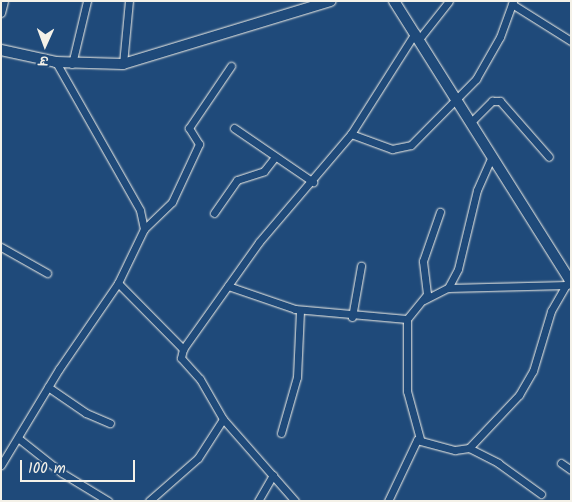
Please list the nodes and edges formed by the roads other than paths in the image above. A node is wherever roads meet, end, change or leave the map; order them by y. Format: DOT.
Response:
graph roads {
  1 [pos="4,1"];
  2 [pos="87,1"];
  3 [pos="129,1"];
  4 [pos="331,1"];
  5 [pos="394,1"];
  6 [pos="448,1"];
  7 [pos="512,3"];
  8 [pos="1,13"];
  9 [pos="417,36"];
  10 [pos="571,42"];
  11 [pos="1,50"];
  12 [pos="56,62"];
  13 [pos="72,64"];
  14 [pos="123,64"];
  15 [pos="231,66"];
  16 [pos="457,99"];
  17 [pos="471,122"];
  18 [pos="234,128"];
  19 [pos="351,134"];
  20 [pos="492,156"];
  21 [pos="276,157"];
  22 [pos="549,157"];
  23 [pos="313,182"];
  24 [pos="440,212"];
  25 [pos="214,213"];
  26 [pos="144,228"];
  27 [pos="1,247"];
  28 [pos="361,266"];
  29 [pos="47,272"];
  30 [pos="570,280"];
  31 [pos="118,283"];
  32 [pos="228,286"];
  33 [pos="448,288"];
  34 [pos="424,300"];
  35 [pos="300,310"];
  36 [pos="352,317"];
  37 [pos="407,319"];
  38 [pos="183,349"];
  39 [pos="48,388"];
  40 [pos="223,419"];
  41 [pos="110,422"];
  42 [pos="281,433"];
  43 [pos="18,438"];
  44 [pos="420,439"];
  45 [pos="469,448"];
  46 [pos="4,455"];
  47 [pos="561,463"];
  48 [pos="1,465"];
  49 [pos="571,470"];
  50 [pos="273,475"];
  51 [pos="541,494"];
  52 [pos="108,501"];
  53 [pos="149,501"];
  54 [pos="258,501"];
  55 [pos="295,501"];
  56 [pos="388,501"];
  1 -- 8 [label="street"];
  2 -- 13 [label="street"];
  3 -- 14 [label="street"];
  4 -- 14 [label="main road"];
  5 -- 9 [label="main road"];
  6 -- 9 [label="street"];
  7 -- 10 [label="street"];
  7 -- 16 [label="street"];
  9 -- 16 [label="main road"];
  9 -- 19 [label="street"];
  11 -- 12 [label="main road"];
  12 -- 13 [label="main road"];
  12 -- 26 [label="street"];
  13 -- 14 [label="main road"];
  15 -- 26 [label="street"];
  16 -- 17 [label="main road"];
  16 -- 19 [label="street"];
  17 -- 20 [label="main road"];
  17 -- 22 [label="street"];
  18 -- 21 [label="street"];
  19 -- 23 [label="street"];
  20 -- 30 [label="main road"];
  20 -- 33 [label="street"];
  21 -- 23 [label="street"];
  21 -- 25 [label="street"];
  23 -- 32 [label="street"];
  24 -- 34 [label="street"];
  26 -- 31 [label="street"];
  27 -- 29 [label="street"];
  28 -- 36 [label="street"];
  30 -- 33 [label="street"];
  30 -- 45 [label="street"];
  31 -- 38 [label="street"];
  31 -- 39 [label="street"];
  32 -- 35 [label="street"];
  32 -- 38 [label="street"];
  33 -- 34 [label="street"];
  34 -- 37 [label="street"];
  35 -- 36 [label="street"];
  35 -- 42 [label="street"];
  36 -- 37 [label="street"];
  37 -- 44 [label="street"];
  38 -- 40 [label="street"];
  39 -- 41 [label="street"];
  39 -- 43 [label="street"];
  40 -- 50 [label="street"];
  40 -- 53 [label="street"];
  43 -- 46 [label="street"];
  43 -- 52 [label="street"];
  44 -- 45 [label="street"];
  44 -- 56 [label="street"];
  45 -- 51 [label="street"];
  46 -- 48 [label="street"];
  47 -- 49 [label="street"];
  50 -- 54 [label="street"];
  50 -- 55 [label="street"];
}
